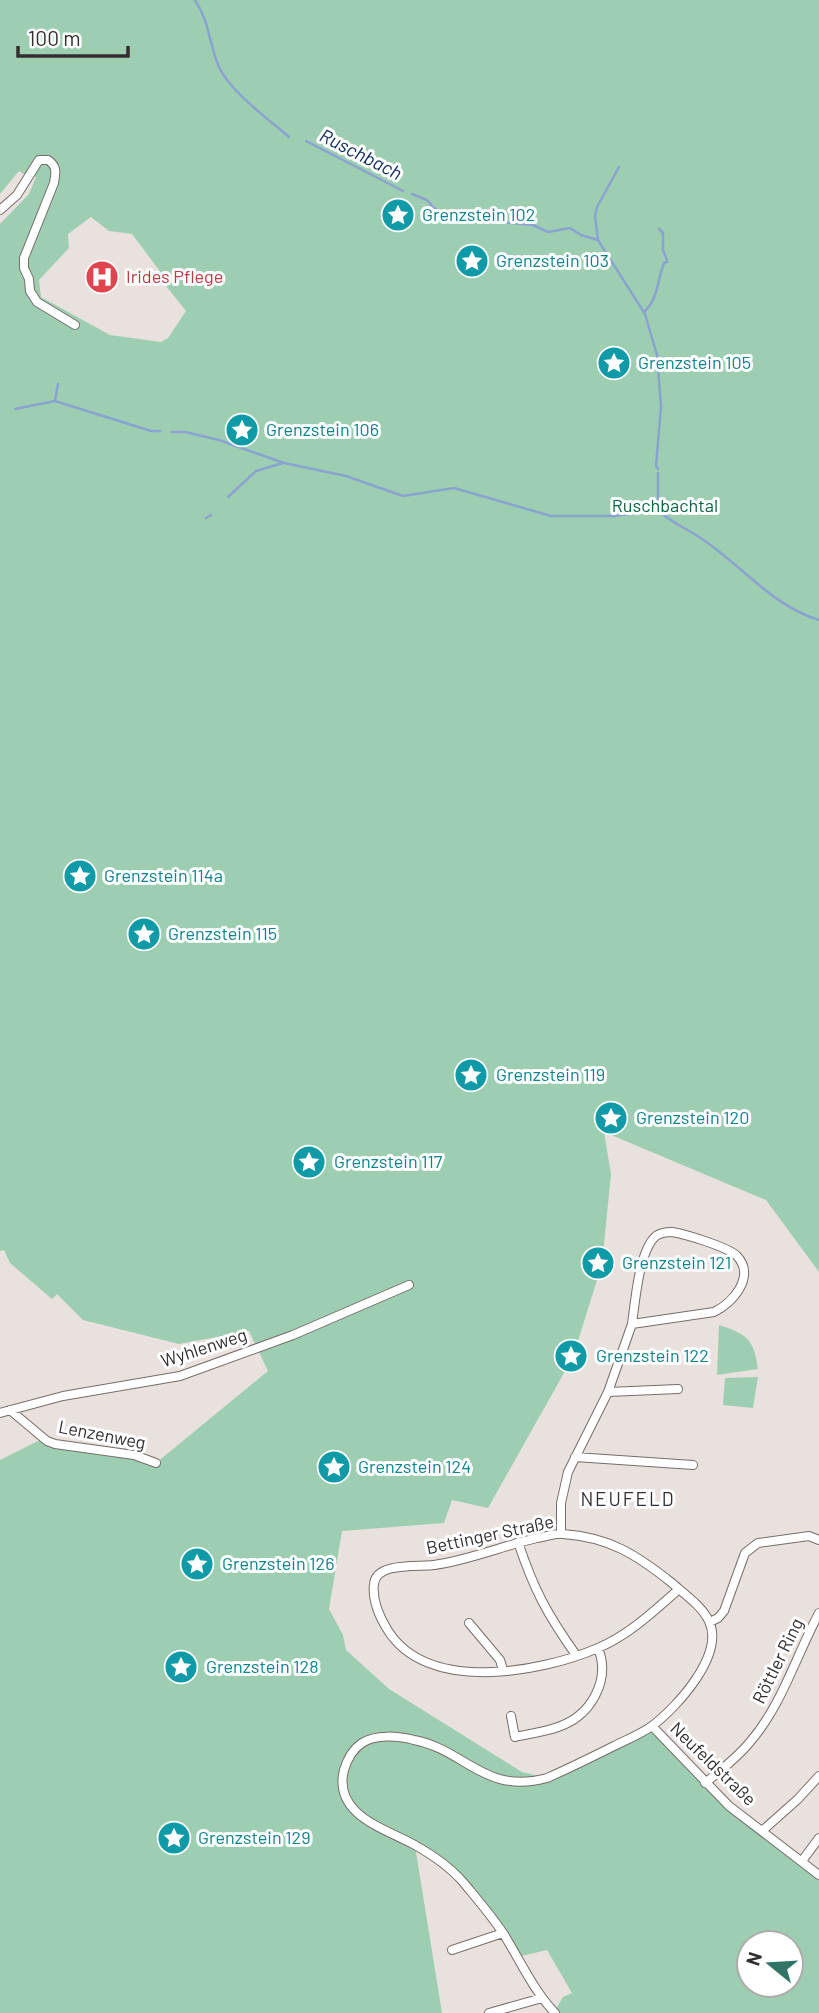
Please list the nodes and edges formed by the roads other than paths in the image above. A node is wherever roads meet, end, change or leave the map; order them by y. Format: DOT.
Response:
graph roads {
  1 [pos="0,210"];
  2 [pos="75,325"];
  3 [pos="410,1284"];
  4 [pos="632,1324"];
  5 [pos="678,1390"];
  6 [pos="608,1392"];
  7 [pos="10,1410"];
  8 [pos="0,1413"];
  9 [pos="575,1457"];
  10 [pos="156,1463"];
  11 [pos="693,1465"];
  12 [pos="561,1533"];
  13 [pos="819,1540"];
  14 [pos="519,1542"];
  15 [pos="679,1589"];
  16 [pos="819,1613"];
  17 [pos="710,1622"];
  18 [pos="469,1623"];
  19 [pos="598,1648"];
  20 [pos="576,1655"];
  21 [pos="503,1670"];
  22 [pos="511,1716"];
  23 [pos="652,1726"];
  24 [pos="819,1776"];
  25 [pos="705,1783"];
  26 [pos="762,1831"];
  27 [pos="819,1838"];
  28 [pos="802,1861"];
  29 [pos="819,1875"];
  30 [pos="503,1933"];
  31 [pos="452,1950"];
  32 [pos="542,1998"];
  33 [pos="489,2013"];
  34 [pos="555,2013"];
  1 -- 2 [label="street"];
  3 -- 7 [label="street, Wyhlenweg"];
  4 -- 4 [label="street"];
  4 -- 6 [label="street"];
  5 -- 6 [label="street"];
  6 -- 9 [label="street"];
  7 -- 8 [label="street, Wyhlenweg"];
  7 -- 10 [label="street, Lenzenweg"];
  9 -- 11 [label="street"];
  9 -- 12 [label="street"];
  12 -- 14 [label="street, Bettinger Straße"];
  12 -- 15 [label="street, Bettinger Straße"];
  13 -- 17 [label="street"];
  14 -- 20 [label="street"];
  14 -- 21 [label="street, Bettinger Straße"];
  15 -- 17 [label="street, Bettinger Straße"];
  15 -- 19 [label="street"];
  16 -- 25 [label="street, Röttler Ring"];
  17 -- 23 [label="street"];
  18 -- 21 [label="street"];
  19 -- 20 [label="street"];
  19 -- 22 [label="street"];
  20 -- 21 [label="street"];
  23 -- 25 [label="street, Neufeldstraße"];
  23 -- 30 [label="street"];
  24 -- 26 [label="street"];
  25 -- 26 [label="street, Neufeldstraße"];
  26 -- 28 [label="street, Neufeldstraße"];
  27 -- 28 [label="street"];
  28 -- 29 [label="street, Neufeldstraße"];
  30 -- 31 [label="street"];
  30 -- 32 [label="street"];
  32 -- 33 [label="street"];
  32 -- 34 [label="street"];
}
